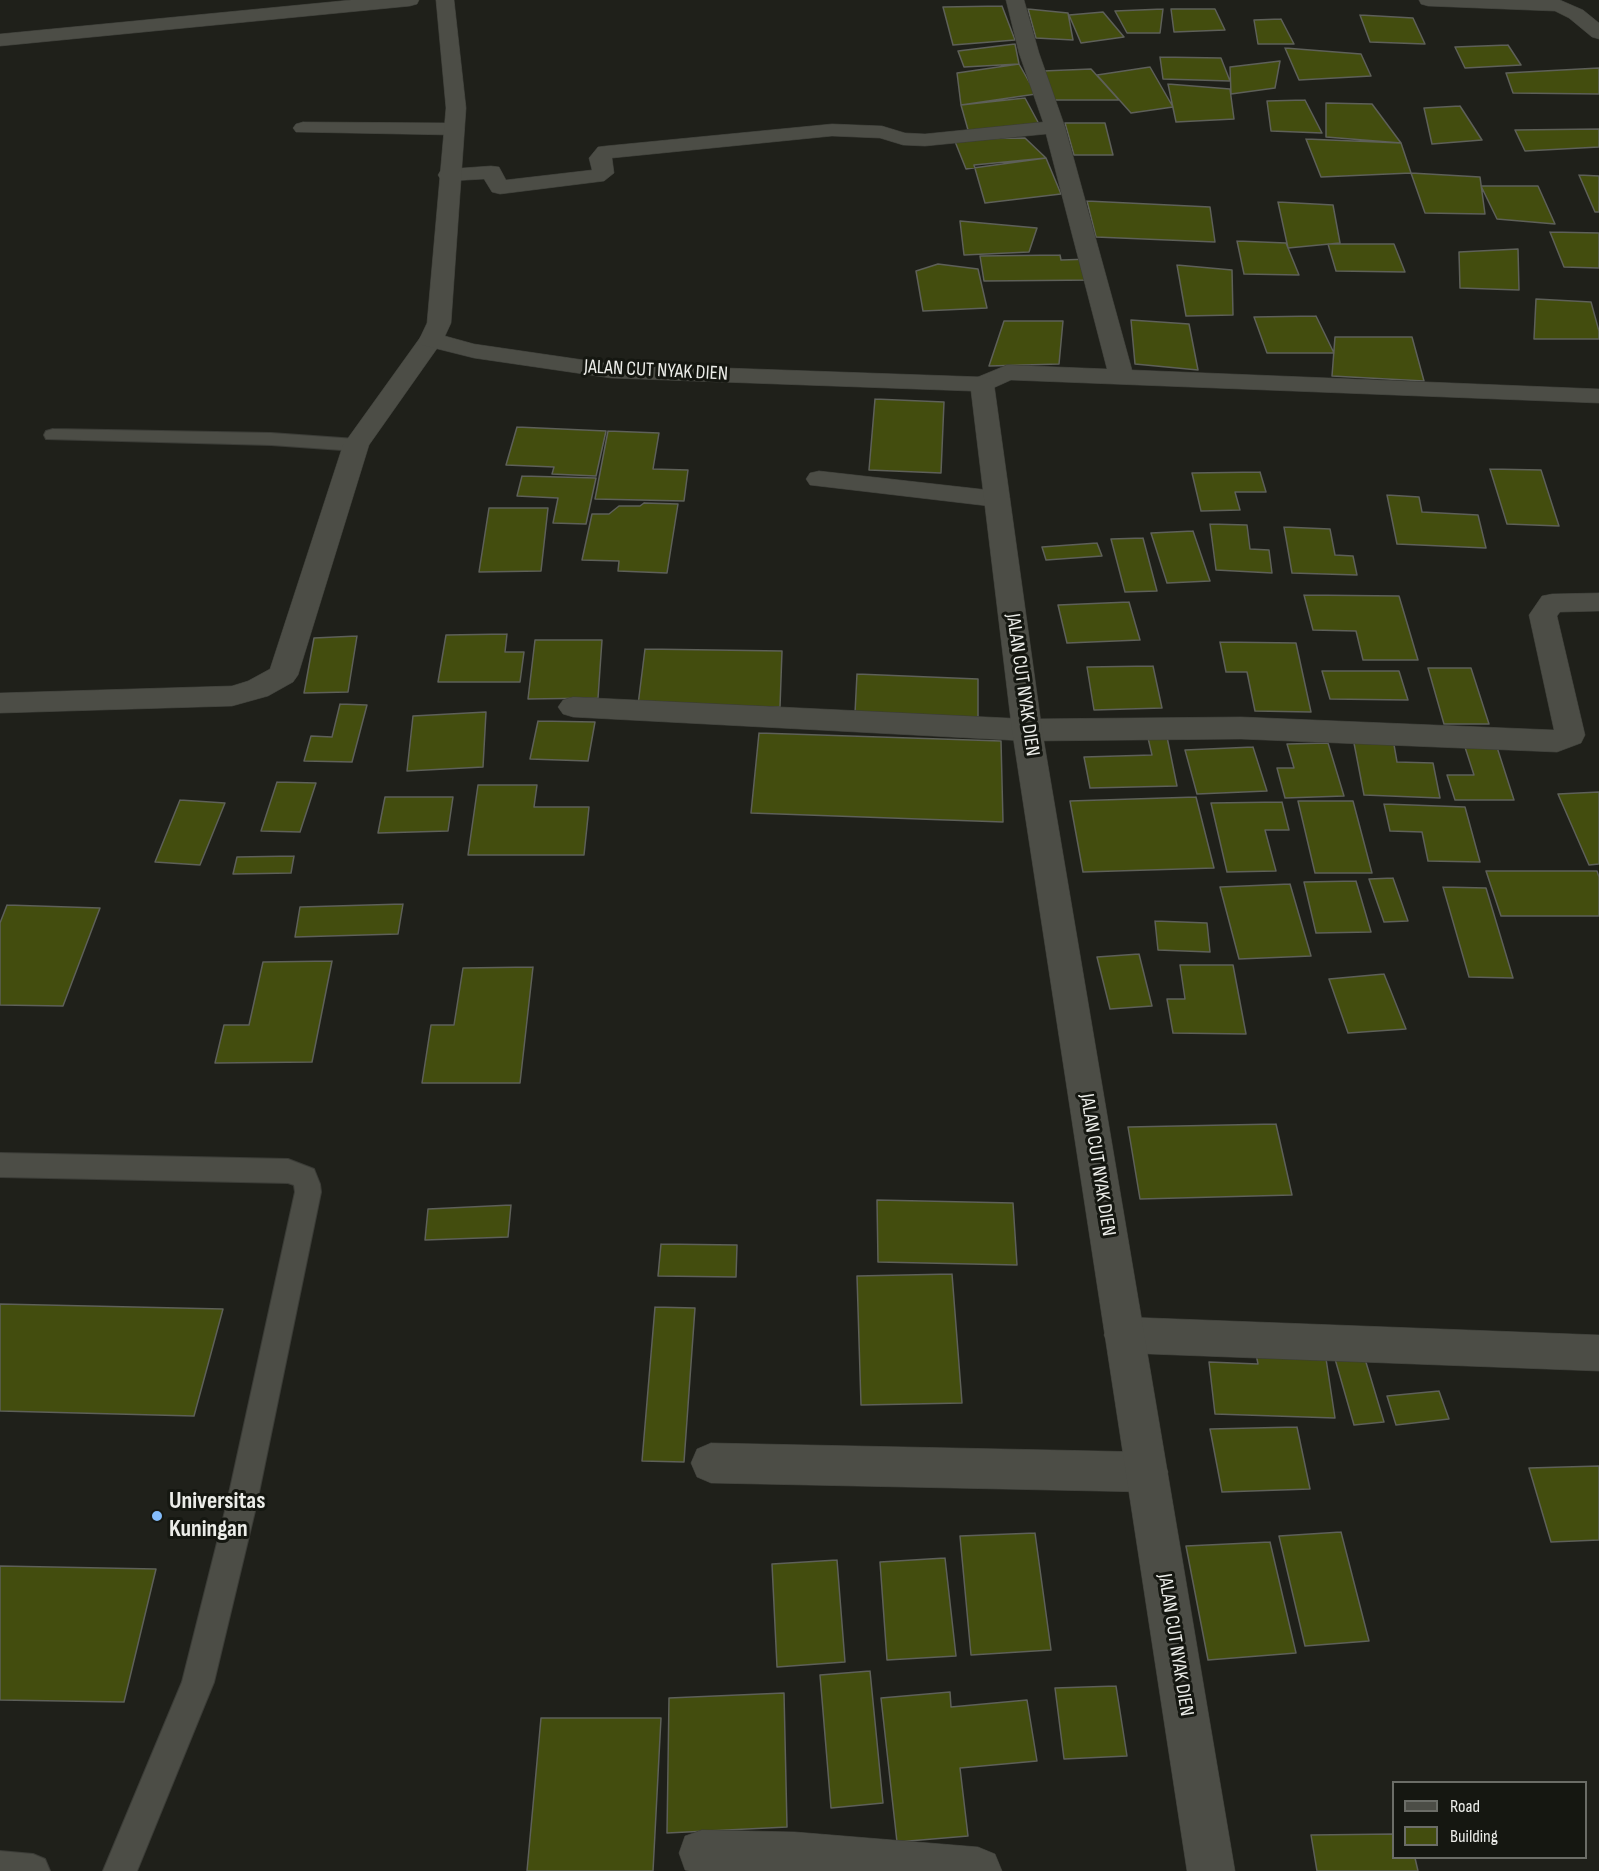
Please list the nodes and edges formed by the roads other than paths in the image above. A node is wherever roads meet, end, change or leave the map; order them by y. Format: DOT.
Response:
graph roads {
  1 [pos="410,0"];
  2 [pos="445,0"];
  3 [pos="1015,0"];
  4 [pos="1428,0"];
  5 [pos="1599,33"];
  6 [pos="0,40"];
  7 [pos="1055,127"];
  8 [pos="303,128"];
  9 [pos="454,129"];
  10 [pos="449,175"];
  11 [pos="431,340"];
  12 [pos="1121,376"];
  13 [pos="982,384"];
  14 [pos="1599,396"];
  15 [pos="53,435"];
  16 [pos="356,445"];
  17 [pos="819,479"];
  18 [pos="997,499"];
  19 [pos="1599,602"];
  20 [pos="0,703"];
  21 [pos="573,706"];
  22 [pos="1027,730"];
  23 [pos="0,1166"];
  24 [pos="1124,1335"];
  25 [pos="1599,1353"];
  26 [pos="711,1463"];
  27 [pos="1147,1472"];
  28 [pos="702,1853"];
  29 [pos="0,1868"];
  30 [pos="33,1871"];
  31 [pos="120,1871"];
  32 [pos="978,1871"];
  33 [pos="1212,1871"];
  1 -- 6 [label="street"];
  2 -- 9 [label="street"];
  3 -- 7 [label="street"];
  4 -- 5 [label="street"];
  7 -- 10 [label="street"];
  7 -- 12 [label="street"];
  8 -- 9 [label="street"];
  9 -- 10 [label="street"];
  10 -- 11 [label="street"];
  11 -- 13 [label="street, JALAN CUT NYAK DIEN"];
  11 -- 16 [label="street"];
  12 -- 13 [label="street"];
  12 -- 14 [label="street"];
  13 -- 18 [label="street, JALAN CUT NYAK DIEN"];
  15 -- 16 [label="lane"];
  16 -- 20 [label="street"];
  17 -- 18 [label="street"];
  18 -- 22 [label="street, JALAN CUT NYAK DIEN"];
  19 -- 22 [label="street"];
  21 -- 22 [label="street"];
  22 -- 24 [label="street, JALAN CUT NYAK DIEN"];
  23 -- 31 [label="lane"];
  24 -- 25 [label="street"];
  24 -- 27 [label="street, JALAN CUT NYAK DIEN"];
  26 -- 27 [label="street"];
  27 -- 33 [label="street, JALAN CUT NYAK DIEN"];
  28 -- 32 [label="street"];
  29 -- 30 [label="lane"];
}
